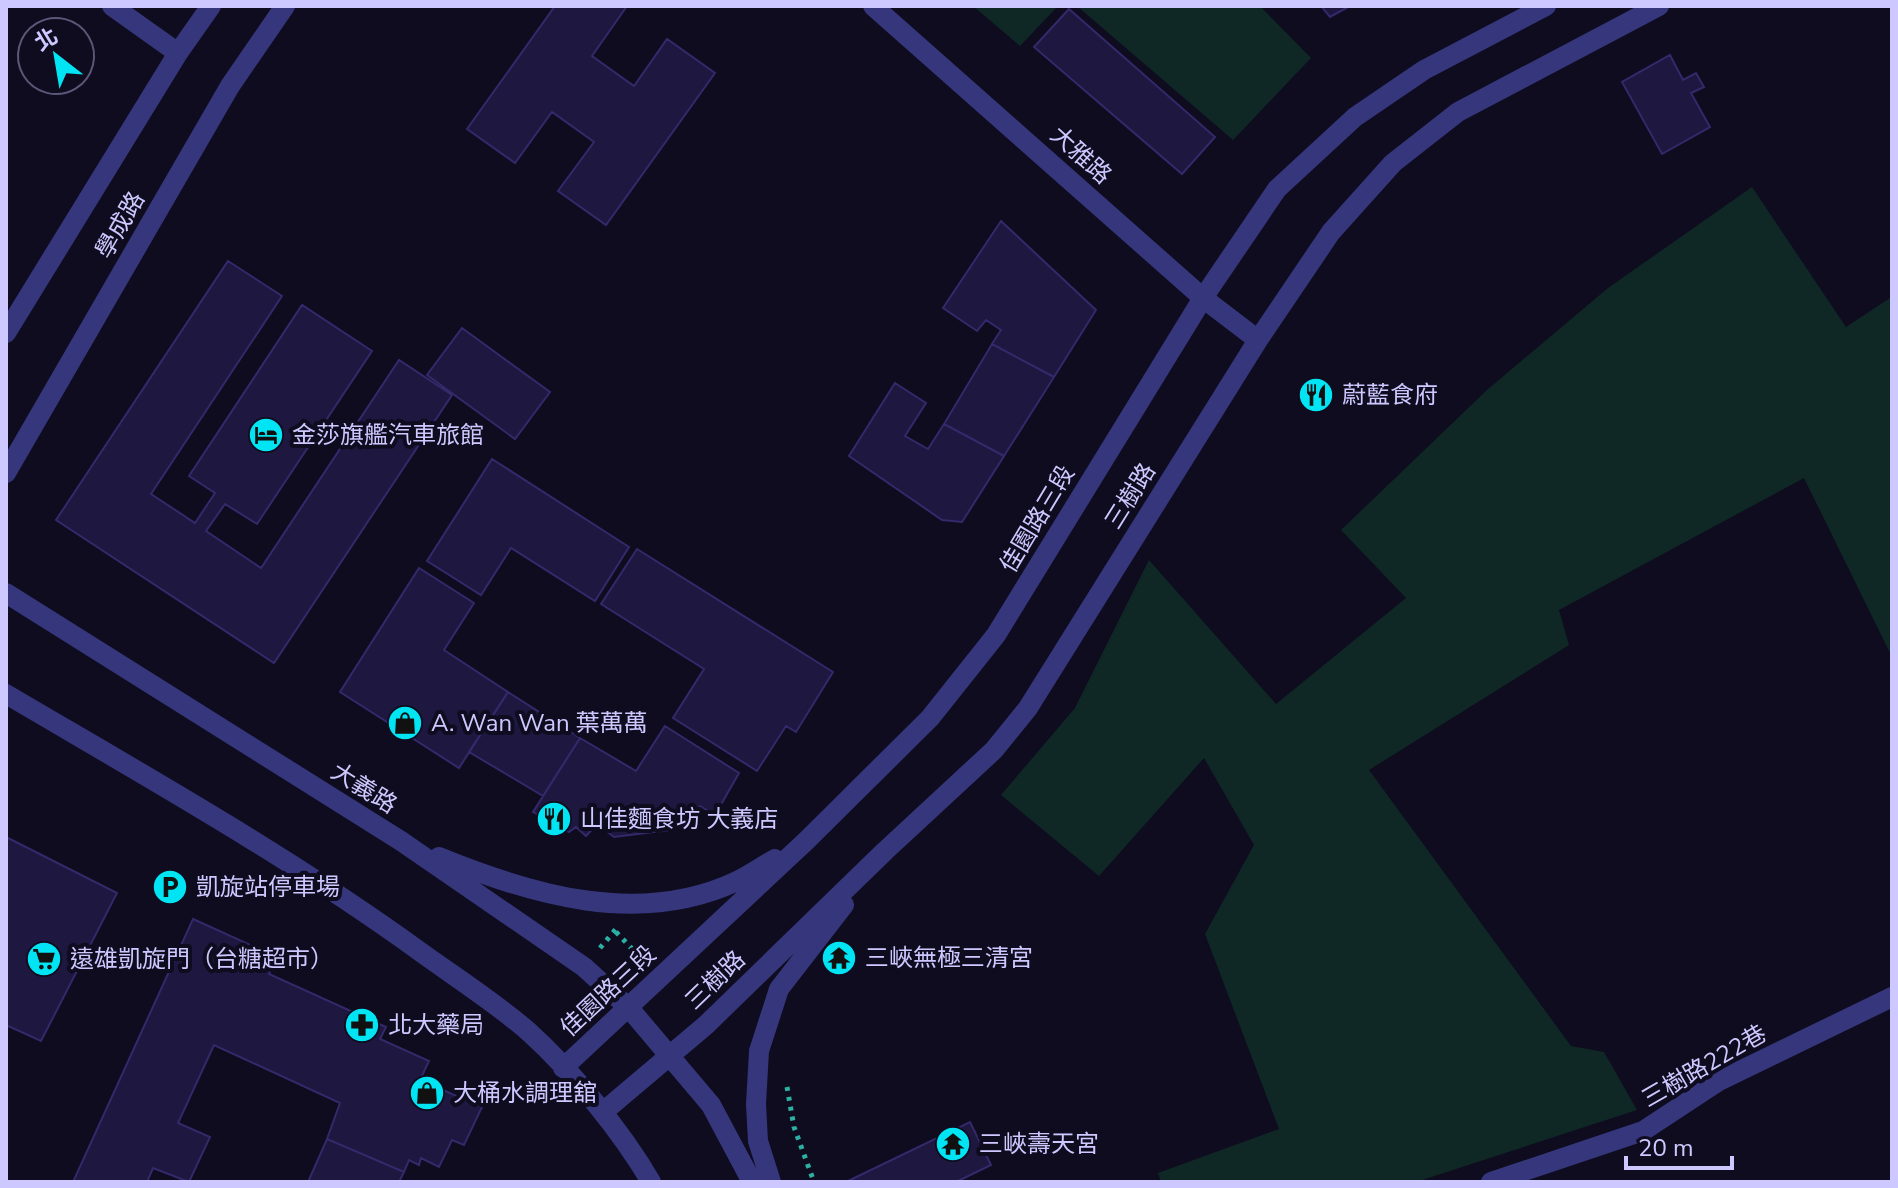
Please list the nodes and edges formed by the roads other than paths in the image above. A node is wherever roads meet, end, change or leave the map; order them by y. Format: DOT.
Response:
graph roads {
  1 [pos="112,6"];
  2 [pos="211,6"];
  3 [pos="285,6"];
  4 [pos="873,6"];
  5 [pos="1546,6"];
  6 [pos="1659,6"];
  7 [pos="178,53"];
  8 [pos="1203,298"];
  9 [pos="6,333"];
  10 [pos="1258,340"];
  11 [pos="6,473"];
  12 [pos="6,593"];
  13 [pos="6,694"];
  14 [pos="401,841"];
  15 [pos="806,841"];
  16 [pos="885,851"];
  17 [pos="1892,997"];
  18 [pos="629,1008"];
  19 [pos="672,1057"];
  20 [pos="563,1068"];
  21 [pos="603,1112"];
  22 [pos="651,1182"];
  23 [pos="752,1182"];
  24 [pos="771,1182"];
  25 [pos="1491,1182"];
  1 -- 7 [label="street"];
  2 -- 7 [label="street, 學成路"];
  3 -- 11 [label="street, 學成路"];
  4 -- 8 [label="street, 大雅路"];
  5 -- 8 [label="street, 佳園路三段"];
  6 -- 10 [label="street, 三樹路"];
  7 -- 9 [label="street, 學成路"];
  8 -- 10 [label="street, 大雅路"];
  8 -- 15 [label="street, 佳園路三段"];
  10 -- 16 [label="street, 三樹路"];
  12 -- 14 [label="street, 大義路"];
  13 -- 20 [label="street"];
  14 -- 15 [label="street"];
  14 -- 18 [label="street, 大義路"];
  15 -- 18 [label="street, 佳園路三段"];
  16 -- 19 [label="street, 三樹路"];
  16 -- 24 [label="street"];
  17 -- 25 [label="street, 三樹路222巷"];
  18 -- 19 [label="street, 大義路"];
  18 -- 20 [label="street, 佳園路三段"];
  19 -- 21 [label="street, 三樹路"];
  19 -- 23 [label="street"];
  20 -- 21 [label="street"];
  21 -- 22 [label="street"];
}
